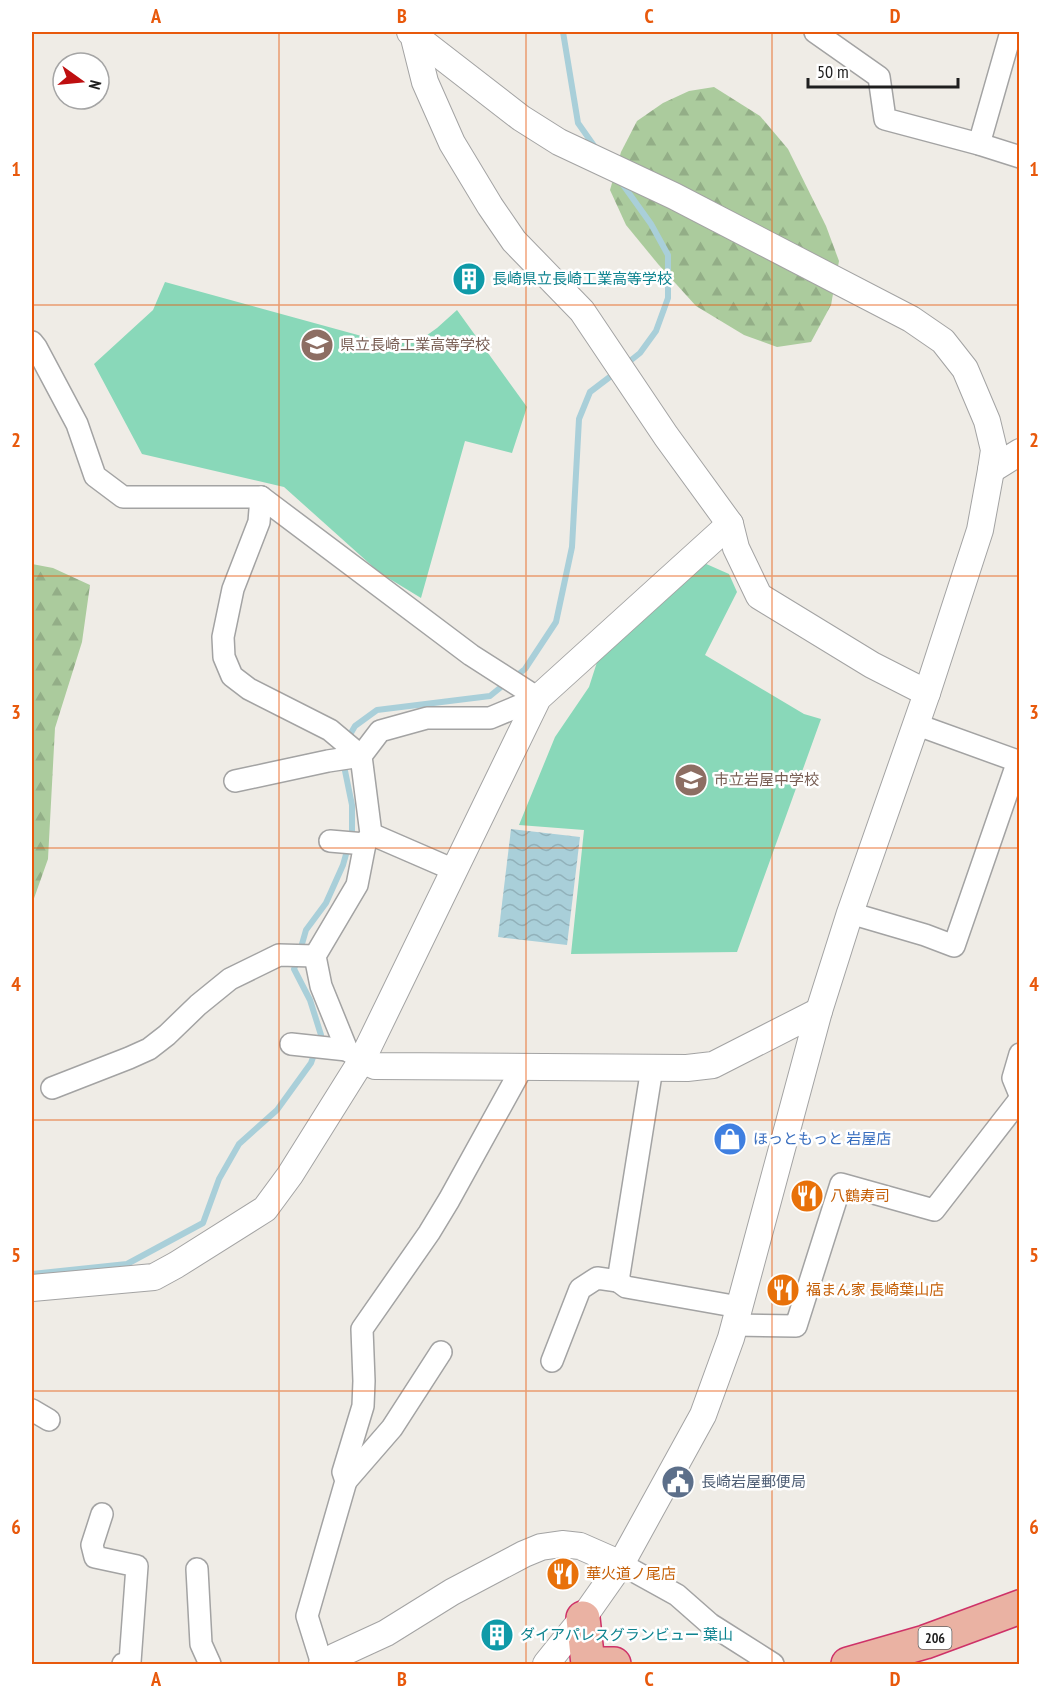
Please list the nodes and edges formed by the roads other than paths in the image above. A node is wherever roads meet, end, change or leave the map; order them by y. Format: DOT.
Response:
graph roads {
  1 [pos="815,32"];
  2 [pos="1011,32"];
  3 [pos="411,33"];
  4 [pos="979,144"];
  5 [pos="1020,157"];
  6 [pos="32,342"];
  7 [pos="1020,452"];
  8 [pos="991,470"];
  9 [pos="261,497"];
  10 [pos="730,524"];
  11 [pos="530,693"];
  12 [pos="927,693"];
  13 [pos="915,724"];
  14 [pos="361,756"];
  15 [pos="1019,762"];
  16 [pos="235,781"];
  17 [pos="368,839"];
  18 [pos="330,840"];
  19 [pos="454,870"];
  20 [pos="850,912"];
  21 [pos="315,956"];
  22 [pos="819,1011"];
  23 [pos="291,1044"];
  24 [pos="1020,1054"];
  25 [pos="355,1055"];
  26 [pos="523,1066"];
  27 [pos="652,1068"];
  28 [pos="52,1088"];
  29 [pos="1020,1097"];
  30 [pos="618,1281"];
  31 [pos="32,1288"];
  32 [pos="736,1316"];
  33 [pos="441,1352"];
  34 [pos="552,1361"];
  35 [pos="346,1481"];
  36 [pos="102,1514"];
  37 [pos="621,1564"];
  38 [pos="197,1569"];
  39 [pos="1020,1607"];
  40 [pos="583,1618"];
  41 [pos="588,1664"];
  42 [pos="123,1665"];
  43 [pos="210,1665"];
  44 [pos="322,1665"];
  45 [pos="546,1665"];
  46 [pos="578,1665"];
  47 [pos="614,1665"];
  48 [pos="772,1665"];
  49 [pos="848,1665"];
  1 -- 4 [label="street"];
  2 -- 4 [label="street"];
  3 -- 8 [label="street"];
  3 -- 10 [label="street"];
  4 -- 5 [label="street"];
  6 -- 9 [label="street"];
  7 -- 8 [label="street"];
  8 -- 12 [label="street"];
  9 -- 11 [label="street"];
  9 -- 14 [label="street"];
  10 -- 11 [label="street"];
  10 -- 12 [label="street"];
  11 -- 14 [label="street"];
  11 -- 19 [label="street"];
  12 -- 13 [label="street"];
  13 -- 15 [label="street"];
  13 -- 20 [label="street"];
  14 -- 16 [label="street"];
  14 -- 17 [label="street"];
  15 -- 20 [label="street"];
  17 -- 18 [label="street"];
  17 -- 19 [label="street"];
  17 -- 21 [label="street"];
  19 -- 25 [label="street"];
  20 -- 22 [label="street"];
  21 -- 25 [label="street"];
  21 -- 28 [label="street"];
  22 -- 27 [label="street"];
  22 -- 32 [label="street"];
  23 -- 25 [label="street"];
  24 -- 29 [label="street"];
  25 -- 26 [label="street"];
  25 -- 31 [label="street"];
  26 -- 27 [label="street"];
  26 -- 35 [label="street"];
  27 -- 30 [label="street"];
  29 -- 32 [label="street"];
  30 -- 32 [label="street"];
  30 -- 34 [label="street"];
  32 -- 37 [label="street"];
  33 -- 35 [label="street"];
  35 -- 44 [label="street"];
  36 -- 42 [label="street"];
  37 -- 40 [label="street"];
  37 -- 44 [label="street"];
  37 -- 48 [label="street"];
  38 -- 43 [label="street"];
  39 -- 49 [label="highway, 206"];
  40 -- 41 [label="highway"];
  40 -- 45 [label="street"];
  40 -- 46 [label="highway"];
  41 -- 47 [label="highway"];
}
